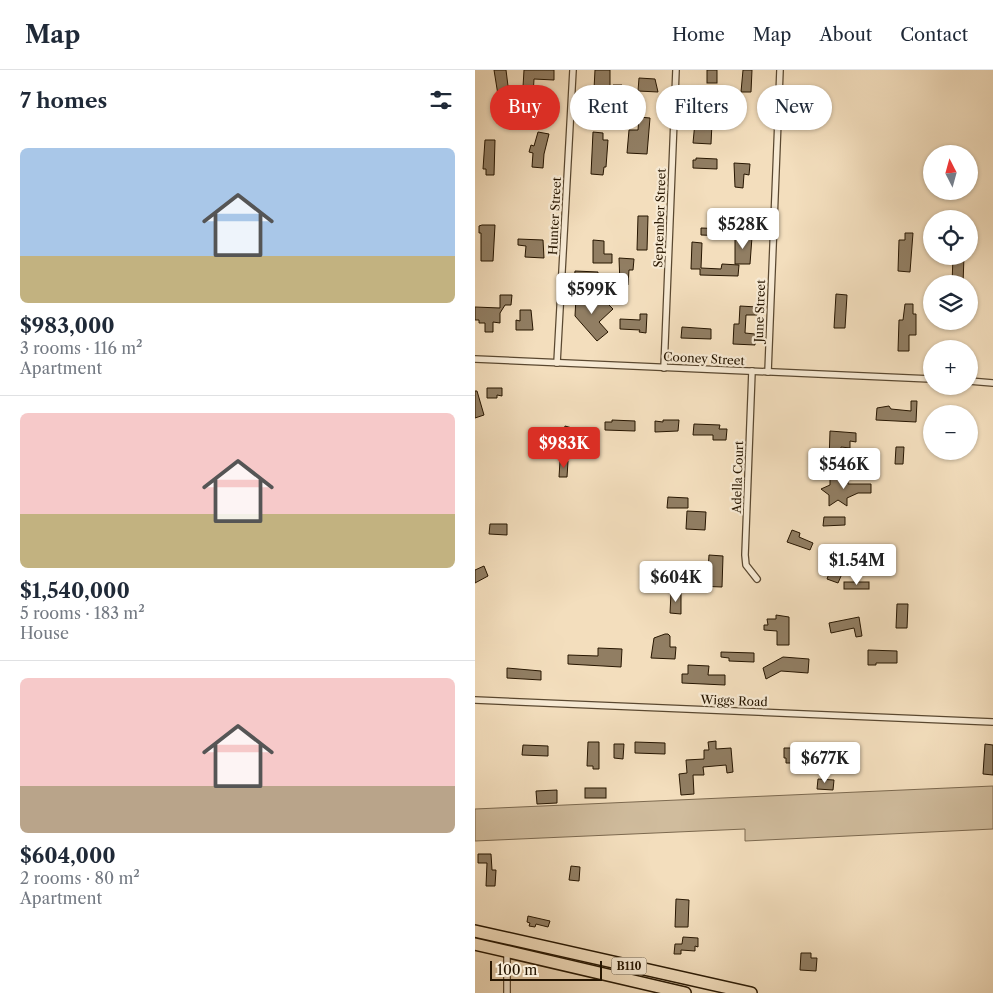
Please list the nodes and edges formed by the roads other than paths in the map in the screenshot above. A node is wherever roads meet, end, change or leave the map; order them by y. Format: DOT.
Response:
graph roads {
  1 [pos="573,70"];
  2 [pos="676,70"];
  3 [pos="780,70"];
  4 [pos="475,359"];
  5 [pos="557,363"];
  6 [pos="664,368"];
  7 [pos="752,371"];
  8 [pos="768,372"];
  9 [pos="923,379"];
  10 [pos="978,382"];
  11 [pos="993,383"];
  12 [pos="757,579"];
  13 [pos="475,700"];
  14 [pos="993,722"];
  15 [pos="475,931"];
  16 [pos="507,939"];
  17 [pos="475,944"];
  18 [pos="507,952"];
  19 [pos="507,993"];
  20 [pos="685,993"];
  21 [pos="751,993"];
  1 -- 5 [label="street, Hunter Street"];
  2 -- 6 [label="street, September Street"];
  3 -- 8 [label="street, June Street"];
  4 -- 5 [label="street, Cooney Street"];
  5 -- 6 [label="street, Cooney Street"];
  6 -- 7 [label="street, Cooney Street"];
  7 -- 8 [label="street, Cooney Street"];
  7 -- 12 [label="street, Adella Court"];
  8 -- 9 [label="street, Cooney Street"];
  10 -- 11 [label="street"];
  13 -- 14 [label="street, Wiggs Road"];
  15 -- 16 [label="highway, B110"];
  16 -- 18 [label="street"];
  16 -- 21 [label="highway, B110"];
  17 -- 18 [label="highway, B110"];
  18 -- 19 [label="street"];
  18 -- 20 [label="highway, B110"];
}
